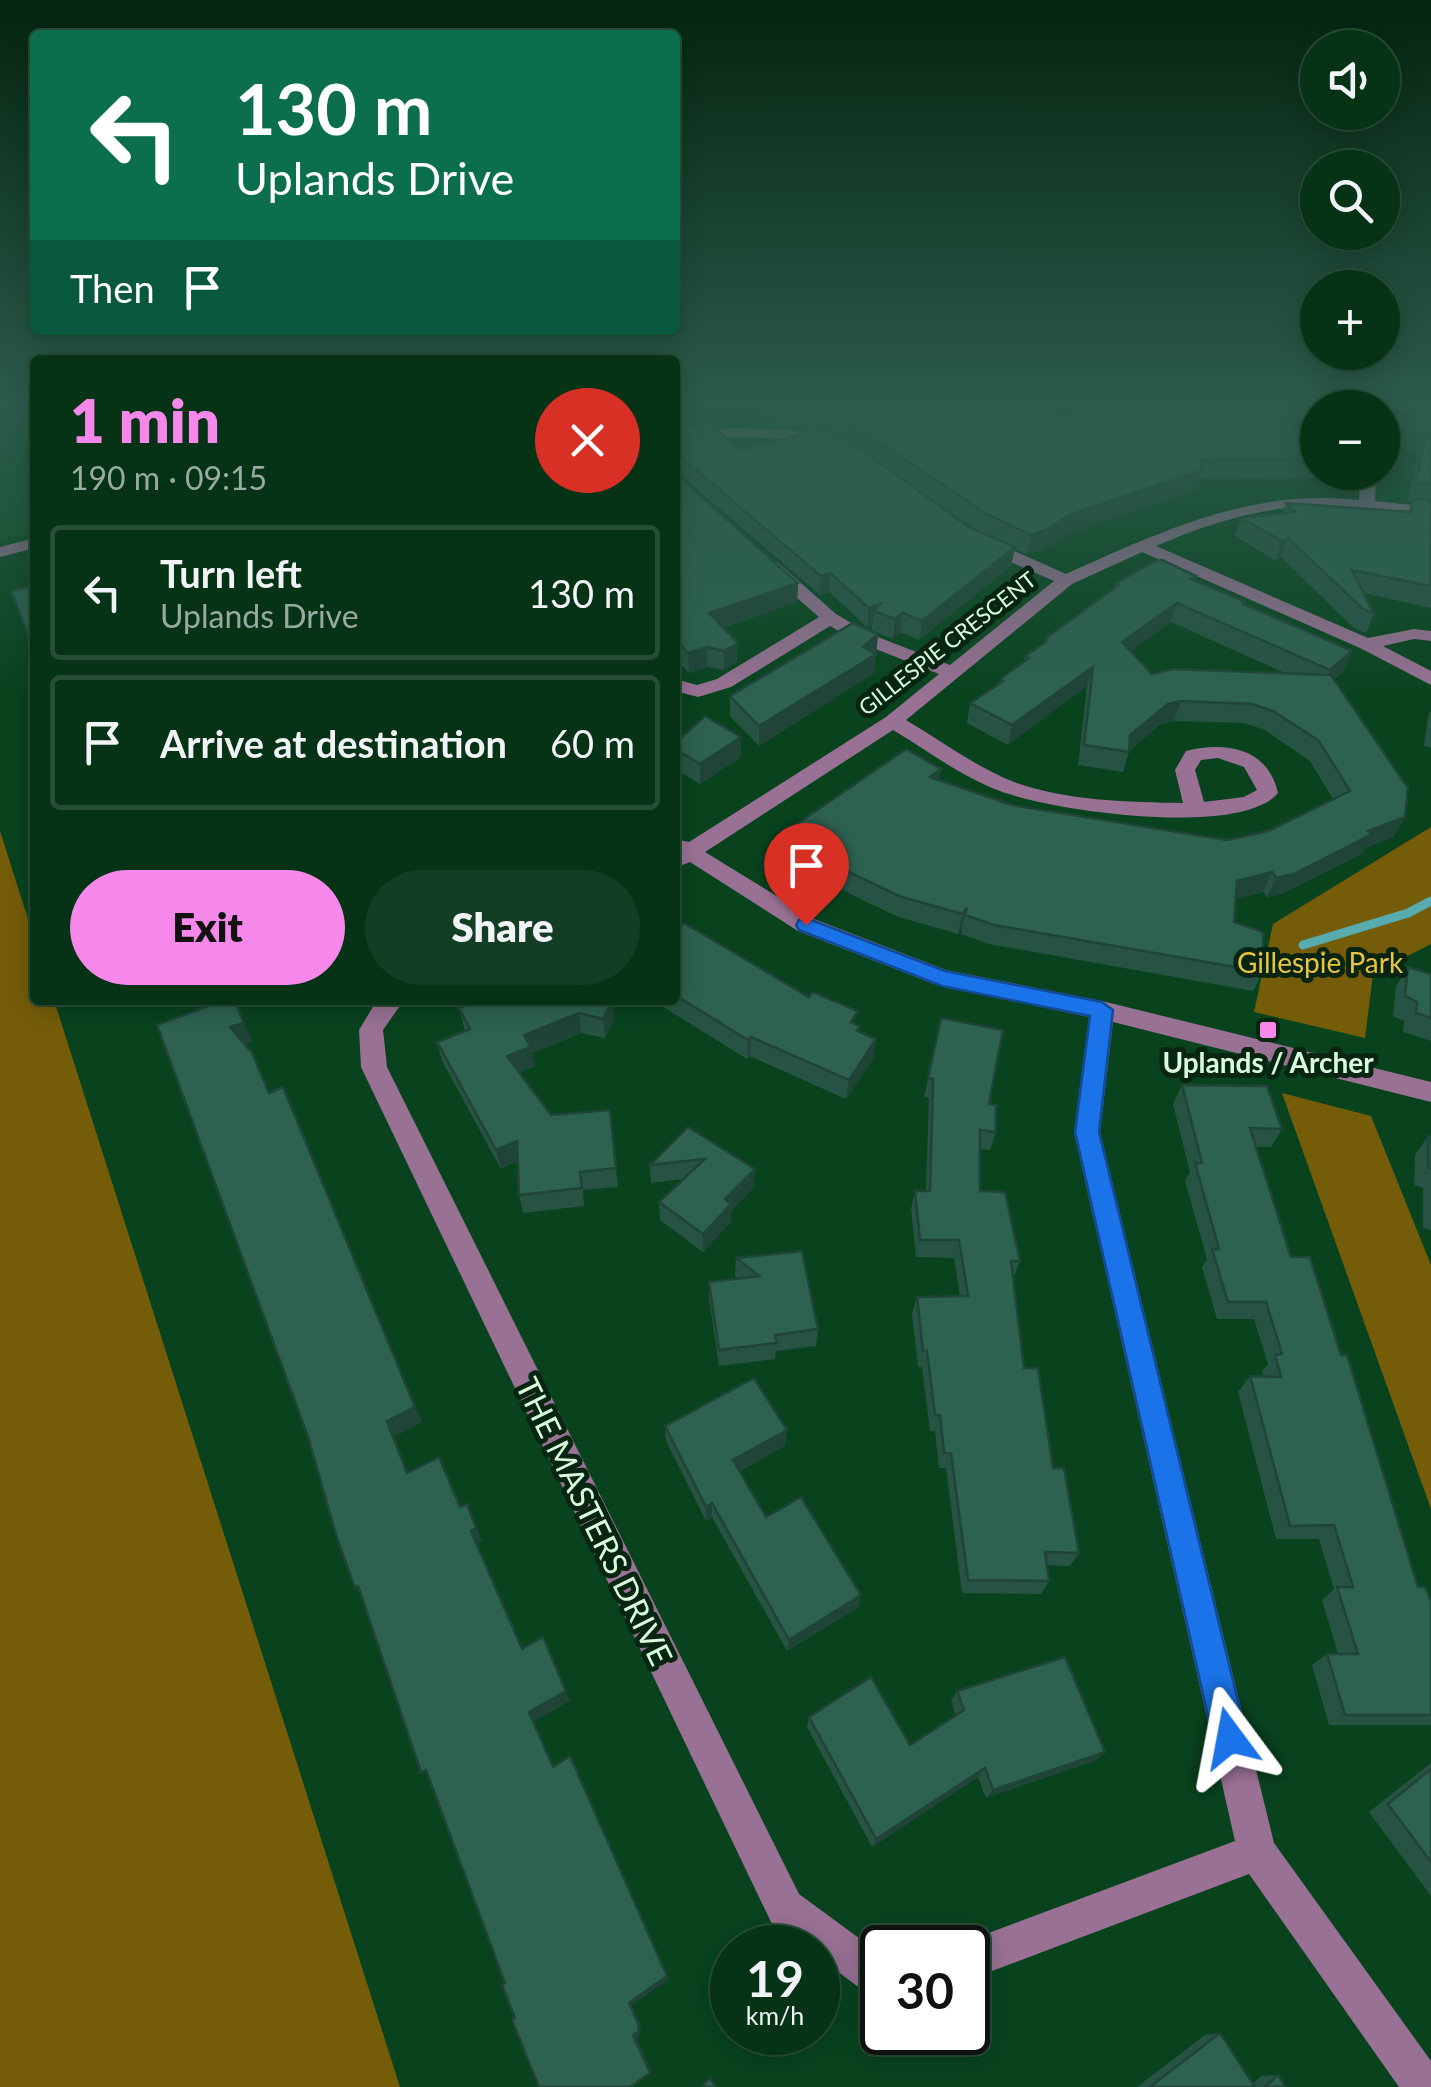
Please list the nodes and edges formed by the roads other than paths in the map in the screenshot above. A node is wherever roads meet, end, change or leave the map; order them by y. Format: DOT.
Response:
graph roads {
  1 [pos="1323,502"];
  2 [pos="1336,502"];
  3 [pos="1367,504"];
  4 [pos="1431,512"];
  5 [pos="964,533"];
  6 [pos="30,544"];
  7 [pos="1143,546"];
  8 [pos="0,552"];
  9 [pos="756,552"];
  10 [pos="1066,580"];
  11 [pos="830,618"];
  12 [pos="1431,636"];
  13 [pos="1366,644"];
  14 [pos="954,674"];
  15 [pos="1431,678"];
  16 [pos="680,687"];
  17 [pos="893,721"];
  18 [pos="1195,809"];
  19 [pos="680,852"];
  20 [pos="381,1010"];
  21 [pos="1102,1010"];
  22 [pos="1431,1092"];
  23 [pos="1257,1852"];
  24 [pos="990,1952"];
  25 [pos="860,1964"];
  26 [pos="1424,2087"];
  1 -- 7 [label="street, GILLESPIE CRESCENT"];
  2 -- 3 [label="street, GILLESPIE CRESCENT"];
  3 -- 4 [label="street, GILLESPIE CRESCENT"];
  5 -- 10 [label="street"];
  6 -- 8 [label="street"];
  7 -- 10 [label="street, GILLESPIE CRESCENT"];
  7 -- 13 [label="street"];
  9 -- 11 [label="street"];
  10 -- 14 [label="street, GILLESPIE CRESCENT"];
  11 -- 14 [label="street"];
  11 -- 16 [label="street"];
  12 -- 13 [label="street"];
  13 -- 15 [label="street"];
  14 -- 17 [label="street, GILLESPIE CRESCENT"];
  17 -- 18 [label="street"];
  17 -- 19 [label="street, GILLESPIE CRESCENT"];
  19 -- 21 [label="street"];
  20 -- 25 [label="street, THE MASTERS DRIVE"];
  21 -- 22 [label="street"];
  21 -- 23 [label="street"];
  23 -- 24 [label="street"];
  23 -- 26 [label="street"];
}
